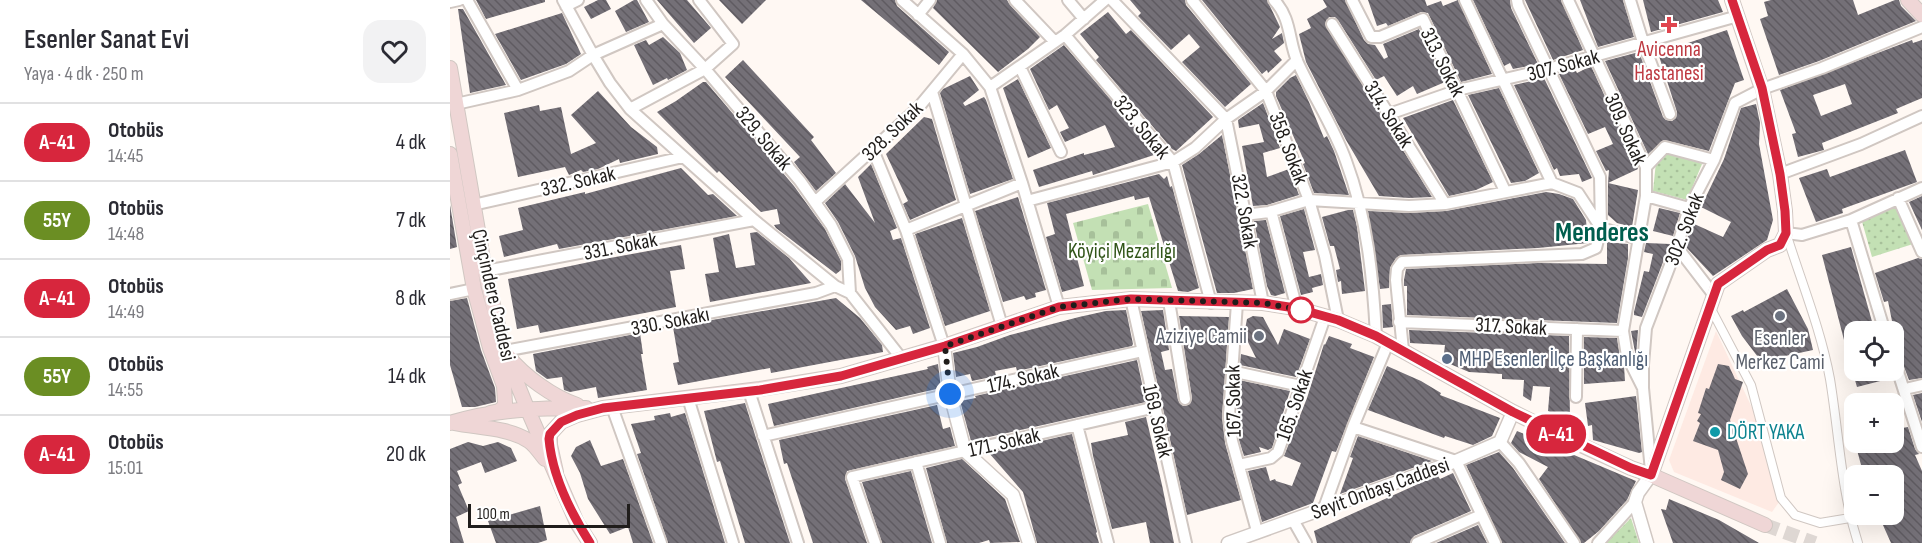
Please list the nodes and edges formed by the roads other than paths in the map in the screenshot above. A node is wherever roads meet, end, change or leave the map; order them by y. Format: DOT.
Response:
graph roads {
  1 [pos="459,0"];
  2 [pos="467,0"];
  3 [pos="578,0"];
  4 [pos="646,0"];
  5 [pos="699,0"];
  6 [pos="902,0"];
  7 [pos="930,0"];
  8 [pos="1014,0"];
  9 [pos="1068,0"];
  10 [pos="1106,0"];
  11 [pos="1112,0"];
  12 [pos="1192,0"];
  13 [pos="1274,0"];
  14 [pos="1352,0"];
  15 [pos="1465,0"];
  16 [pos="1517,0"];
  17 [pos="1568,0"];
  18 [pos="1630,0"];
  19 [pos="1732,0"];
  20 [pos="1908,0"];
  21 [pos="450,2"];
  22 [pos="565,3"];
  23 [pos="918,15"];
  24 [pos="1922,15"];
  25 [pos="1738,16"];
  26 [pos="1084,19"];
  27 [pos="663,24"];
  28 [pos="1332,24"];
  29 [pos="1922,27"];
  30 [pos="1065,34"];
  31 [pos="1055,42"];
  32 [pos="1643,42"];
  33 [pos="963,54"];
  34 [pos="593,56"];
  35 [pos="1593,57"];
  36 [pos="1297,60"];
  37 [pos="1020,67"];
  38 [pos="450,68"];
  39 [pos="705,69"];
  40 [pos="1548,69"];
  41 [pos="1503,81"];
  42 [pos="990,87"];
  43 [pos="1762,88"];
  44 [pos="518,90"];
  45 [pos="1458,90"];
  46 [pos="1266,91"];
  47 [pos="932,92"];
  48 [pos="453,105"];
  49 [pos="630,109"];
  50 [pos="1389,114"];
  51 [pos="1670,114"];
  52 [pos="1922,116"];
  53 [pos="1226,119"];
  54 [pos="873,150"];
  55 [pos="1061,152"];
  56 [pos="450,154"];
  57 [pos="682,157"];
  58 [pos="1714,160"];
  59 [pos="1173,162"];
  60 [pos="1646,167"];
  61 [pos="1780,174"];
  62 [pos="1022,183"];
  63 [pos="1552,183"];
  64 [pos="1922,188"];
  65 [pos="1505,191"];
  66 [pos="1646,196"];
  67 [pos="1898,198"];
  68 [pos="1309,200"];
  69 [pos="1027,201"];
  70 [pos="815,202"];
  71 [pos="1358,203"];
  72 [pos="1445,204"];
  73 [pos="473,205"];
  74 [pos="966,206"];
  75 [pos="1689,208"];
  76 [pos="1271,211"];
  77 [pos="1244,215"];
  78 [pos="754,220"];
  79 [pos="1851,220"];
  80 [pos="1601,228"];
  81 [pos="906,230"];
  82 [pos="1786,233"];
  83 [pos="1639,239"];
  84 [pos="1677,247"];
  85 [pos="1922,252"];
  86 [pos="485,271"];
  87 [pos="835,286"];
  88 [pos="474,289"];
  89 [pos="850,293"];
  90 [pos="450,294"];
  91 [pos="1131,299"];
  92 [pos="1712,300"];
  93 [pos="1168,301"];
  94 [pos="1211,303"];
  95 [pos="1237,303"];
  96 [pos="1263,303"];
  97 [pos="1059,307"];
  98 [pos="1297,309"];
  99 [pos="1331,319"];
  100 [pos="1883,321"];
  101 [pos="1399,322"];
  102 [pos="1002,326"];
  103 [pos="1577,329"];
  104 [pos="1623,331"];
  105 [pos="1382,340"];
  106 [pos="945,346"];
  107 [pos="1403,350"];
  108 [pos="504,351"];
  109 [pos="1142,351"];
  110 [pos="902,359"];
  111 [pos="1231,371"];
  112 [pos="1902,381"];
  113 [pos="1922,385"];
  114 [pos="1301,386"];
  115 [pos="1643,388"];
  116 [pos="1905,390"];
  117 [pos="749,391"];
  118 [pos="950,394"];
  119 [pos="1576,397"];
  120 [pos="688,398"];
  121 [pos="1185,399"];
  122 [pos="1156,407"];
  123 [pos="527,408"];
  124 [pos="602,408"];
  125 [pos="1513,412"];
  126 [pos="490,413"];
  127 [pos="450,422"];
  128 [pos="1077,424"];
  129 [pos="1353,427"];
  130 [pos="763,436"];
  131 [pos="1500,442"];
  132 [pos="1922,447"];
  133 [pos="964,451"];
  134 [pos="1456,461"];
  135 [pos="916,462"];
  136 [pos="1239,465"];
  137 [pos="556,472"];
  138 [pos="1651,475"];
  139 [pos="1844,482"];
  140 [pos="1635,502"];
  141 [pos="1324,508"];
  142 [pos="1481,515"];
  143 [pos="1844,519"];
  144 [pos="1293,520"];
  145 [pos="1765,525"];
  146 [pos="1852,525"];
  147 [pos="1257,531"];
  148 [pos="590,543"];
  149 [pos="661,543"];
  150 [pos="733,543"];
  151 [pos="798,543"];
  152 [pos="875,543"];
  153 [pos="940,543"];
  154 [pos="1029,543"];
  155 [pos="1108,543"];
  156 [pos="1186,543"];
  157 [pos="1228,543"];
  158 [pos="1306,543"];
  159 [pos="1417,543"];
  160 [pos="1495,543"];
  161 [pos="1574,543"];
  162 [pos="1598,543"];
  163 [pos="1647,543"];
  164 [pos="1858,543"];
  1 -- 21 [label="street"];
  2 -- 44 [label="street"];
  3 -- 22 [label="street"];
  4 -- 27 [label="street, 329. Sokak"];
  5 -- 39 [label="street"];
  6 -- 23 [label="street"];
  7 -- 23 [label="street"];
  8 -- 31 [label="street"];
  9 -- 26 [label="street"];
  10 -- 26 [label="street"];
  11 -- 53 [label="street"];
  12 -- 46 [label="street, 358. Sokak"];
  13 -- 36 [label="street"];
  14 -- 45 [label="street, 313. Sokak"];
  15 -- 41 [label="street"];
  16 -- 40 [label="street"];
  17 -- 35 [label="street, 309. Sokak"];
  18 -- 32 [label="street"];
  19 -- 25 [label="main road"];
  20 -- 24 [label="main road"];
  22 -- 34 [label="street"];
  23 -- 33 [label="street"];
  25 -- 32 [label="street, 307. Sokak"];
  25 -- 43 [label="main road"];
  26 -- 30 [label="street"];
  27 -- 34 [label="street"];
  27 -- 39 [label="street, 329. Sokak"];
  28 -- 50 [label="street, 314. Sokak"];
  29 -- 43 [label="street, 302. Sokak"];
  30 -- 31 [label="street"];
  30 -- 59 [label="street, 323. Sokak"];
  31 -- 37 [label="street"];
  32 -- 35 [label="street, 307. Sokak"];
  32 -- 51 [label="street"];
  33 -- 42 [label="street"];
  33 -- 47 [label="street, 328. Sokak"];
  34 -- 44 [label="street"];
  34 -- 49 [label="street"];
  35 -- 40 [label="street, 307. Sokak"];
  35 -- 60 [label="street, 309. Sokak"];
  36 -- 46 [label="street"];
  36 -- 71 [label="street"];
  37 -- 42 [label="street"];
  37 -- 55 [label="street"];
  38 -- 48 [label="main road, Çinçindere Caddesi"];
  39 -- 49 [label="street"];
  39 -- 70 [label="street, 329. Sokak"];
  40 -- 41 [label="street, 307. Sokak"];
  40 -- 80 [label="street"];
  41 -- 45 [label="street, 307. Sokak"];
  41 -- 63 [label="street"];
  42 -- 62 [label="street"];
  43 -- 58 [label="street, 302. Sokak"];
  43 -- 61 [label="main road"];
  44 -- 48 [label="street"];
  45 -- 50 [label="street, 307. Sokak"];
  45 -- 65 [label="street, 313. Sokak"];
  46 -- 53 [label="street"];
  46 -- 68 [label="street, 358. Sokak"];
  47 -- 54 [label="street, 328. Sokak"];
  47 -- 74 [label="street"];
  48 -- 73 [label="main road, Çinçindere Caddesi"];
  49 -- 57 [label="street"];
  50 -- 72 [label="street, 314. Sokak"];
  52 -- 61 [label="street"];
  53 -- 59 [label="street"];
  53 -- 77 [label="street, 322. Sokak"];
  54 -- 70 [label="street, 328. Sokak"];
  54 -- 81 [label="street"];
  56 -- 88 [label="main road, Çinçindere Caddesi"];
  57 -- 73 [label="street, 332. Sokak"];
  57 -- 78 [label="street"];
  58 -- 60 [label="street"];
  58 -- 75 [label="street, 302. Sokak"];
  59 -- 69 [label="street"];
  59 -- 94 [label="street, 323. Sokak"];
  60 -- 66 [label="street, 309. Sokak"];
  61 -- 82 [label="main road"];
  62 -- 69 [label="street"];
  62 -- 74 [label="street"];
  63 -- 65 [label="street"];
  63 -- 80 [label="street"];
  64 -- 67 [label="street"];
  65 -- 72 [label="street"];
  66 -- 75 [label="street"];
  66 -- 83 [label="street, 309. Sokak"];
  67 -- 79 [label="street"];
  67 -- 85 [label="street"];
  68 -- 71 [label="street"];
  68 -- 76 [label="street"];
  68 -- 99 [label="street, 358. Sokak"];
  69 -- 97 [label="street"];
  70 -- 89 [label="street, 329. Sokak"];
  71 -- 72 [label="street"];
  71 -- 105 [label="street"];
  73 -- 86 [label="main road, Çinçindere Caddesi"];
  74 -- 81 [label="street"];
  74 -- 102 [label="street"];
  75 -- 84 [label="street, 302. Sokak"];
  76 -- 77 [label="street"];
  76 -- 98 [label="street"];
  77 -- 96 [label="street, 322. Sokak"];
  78 -- 86 [label="street, 331. Sokak"];
  78 -- 87 [label="street"];
  79 -- 82 [label="street"];
  79 -- 100 [label="street"];
  80 -- 83 [label="street"];
  80 -- 101 [label="street"];
  81 -- 106 [label="street"];
  82 -- 92 [label="main road"];
  82 -- 139 [label="street"];
  83 -- 104 [label="street, 309. Sokak"];
  84 -- 92 [label="street"];
  84 -- 115 [label="street, 302. Sokak"];
  86 -- 108 [label="main road, Çinçindere Caddesi"];
  87 -- 89 [label="street"];
  87 -- 108 [label="street, 330. Sokakı"];
  88 -- 90 [label="street"];
  88 -- 126 [label="main road, Çinçindere Caddesi"];
  89 -- 110 [label="street"];
  91 -- 93 [label="main road"];
  91 -- 97 [label="main road"];
  91 -- 109 [label="street, 169. Sokak"];
  92 -- 138 [label="main road"];
  92 -- 143 [label="street"];
  93 -- 94 [label="main road"];
  93 -- 121 [label="street"];
  94 -- 95 [label="main road"];
  95 -- 96 [label="main road"];
  95 -- 111 [label="street, 167. Sokak"];
  96 -- 98 [label="main road"];
  97 -- 102 [label="main road"];
  98 -- 99 [label="main road"];
  99 -- 105 [label="main road"];
  99 -- 114 [label="street, 165. Sokak"];
  101 -- 103 [label="street, 317. Sokak"];
  101 -- 107 [label="street"];
  102 -- 106 [label="main road"];
  103 -- 104 [label="street, 317. Sokak"];
  103 -- 119 [label="street"];
  104 -- 115 [label="street, 309. Sokak"];
  105 -- 107 [label="main road"];
  105 -- 129 [label="street"];
  106 -- 110 [label="main road"];
  106 -- 118 [label="street"];
  107 -- 125 [label="main road"];
  108 -- 123 [label="main road, Çinçindere Caddesi"];
  108 -- 124 [label="main road"];
  109 -- 118 [label="street, 174. Sokak"];
  109 -- 122 [label="street, 169. Sokak"];
  110 -- 117 [label="main road"];
  111 -- 114 [label="street"];
  111 -- 136 [label="street, 167. Sokak"];
  112 -- 116 [label="street"];
  113 -- 116 [label="street"];
  114 -- 136 [label="street, 165. Sokak"];
  115 -- 138 [label="street, 309. Sokak"];
  116 -- 132 [label="street"];
  117 -- 120 [label="main road"];
  117 -- 130 [label="street"];
  118 -- 130 [label="street, 174. Sokak"];
  118 -- 133 [label="street"];
  120 -- 124 [label="main road"];
  120 -- 150 [label="street"];
  122 -- 128 [label="street, 171. Sokak"];
  122 -- 156 [label="street, 169. Sokak"];
  123 -- 124 [label="main road"];
  123 -- 126 [label="main road"];
  123 -- 137 [label="main road, Çinçindere Caddesi"];
  124 -- 137 [label="main road"];
  124 -- 149 [label="street"];
  125 -- 131 [label="street"];
  125 -- 138 [label="main road"];
  126 -- 127 [label="main road"];
  127 -- 137 [label="main road"];
  128 -- 133 [label="street, 171. Sokak"];
  128 -- 155 [label="street"];
  129 -- 134 [label="street"];
  129 -- 141 [label="street"];
  130 -- 151 [label="street"];
  131 -- 134 [label="street, Seyit Onbaşı Caddesi"];
  131 -- 161 [label="street"];
  133 -- 135 [label="street, 171. Sokak"];
  133 -- 154 [label="street"];
  134 -- 141 [label="street, Seyit Onbaşı Caddesi"];
  134 -- 142 [label="street"];
  135 -- 152 [label="street, 171. Sokak"];
  135 -- 153 [label="street"];
  136 -- 147 [label="street, 167. Sokak"];
  137 -- 148 [label="main road, Çinçindere Caddesi"];
  138 -- 140 [label="street"];
  138 -- 145 [label="main road"];
  140 -- 162 [label="street"];
  140 -- 163 [label="street"];
  141 -- 144 [label="street, Seyit Onbaşı Caddesi"];
  142 -- 159 [label="street"];
  142 -- 160 [label="street"];
  144 -- 147 [label="street, Seyit Onbaşı Caddesi"];
  144 -- 158 [label="street"];
  146 -- 164 [label="street"];
  147 -- 157 [label="street, Seyit Onbaşı Caddesi"];
}
